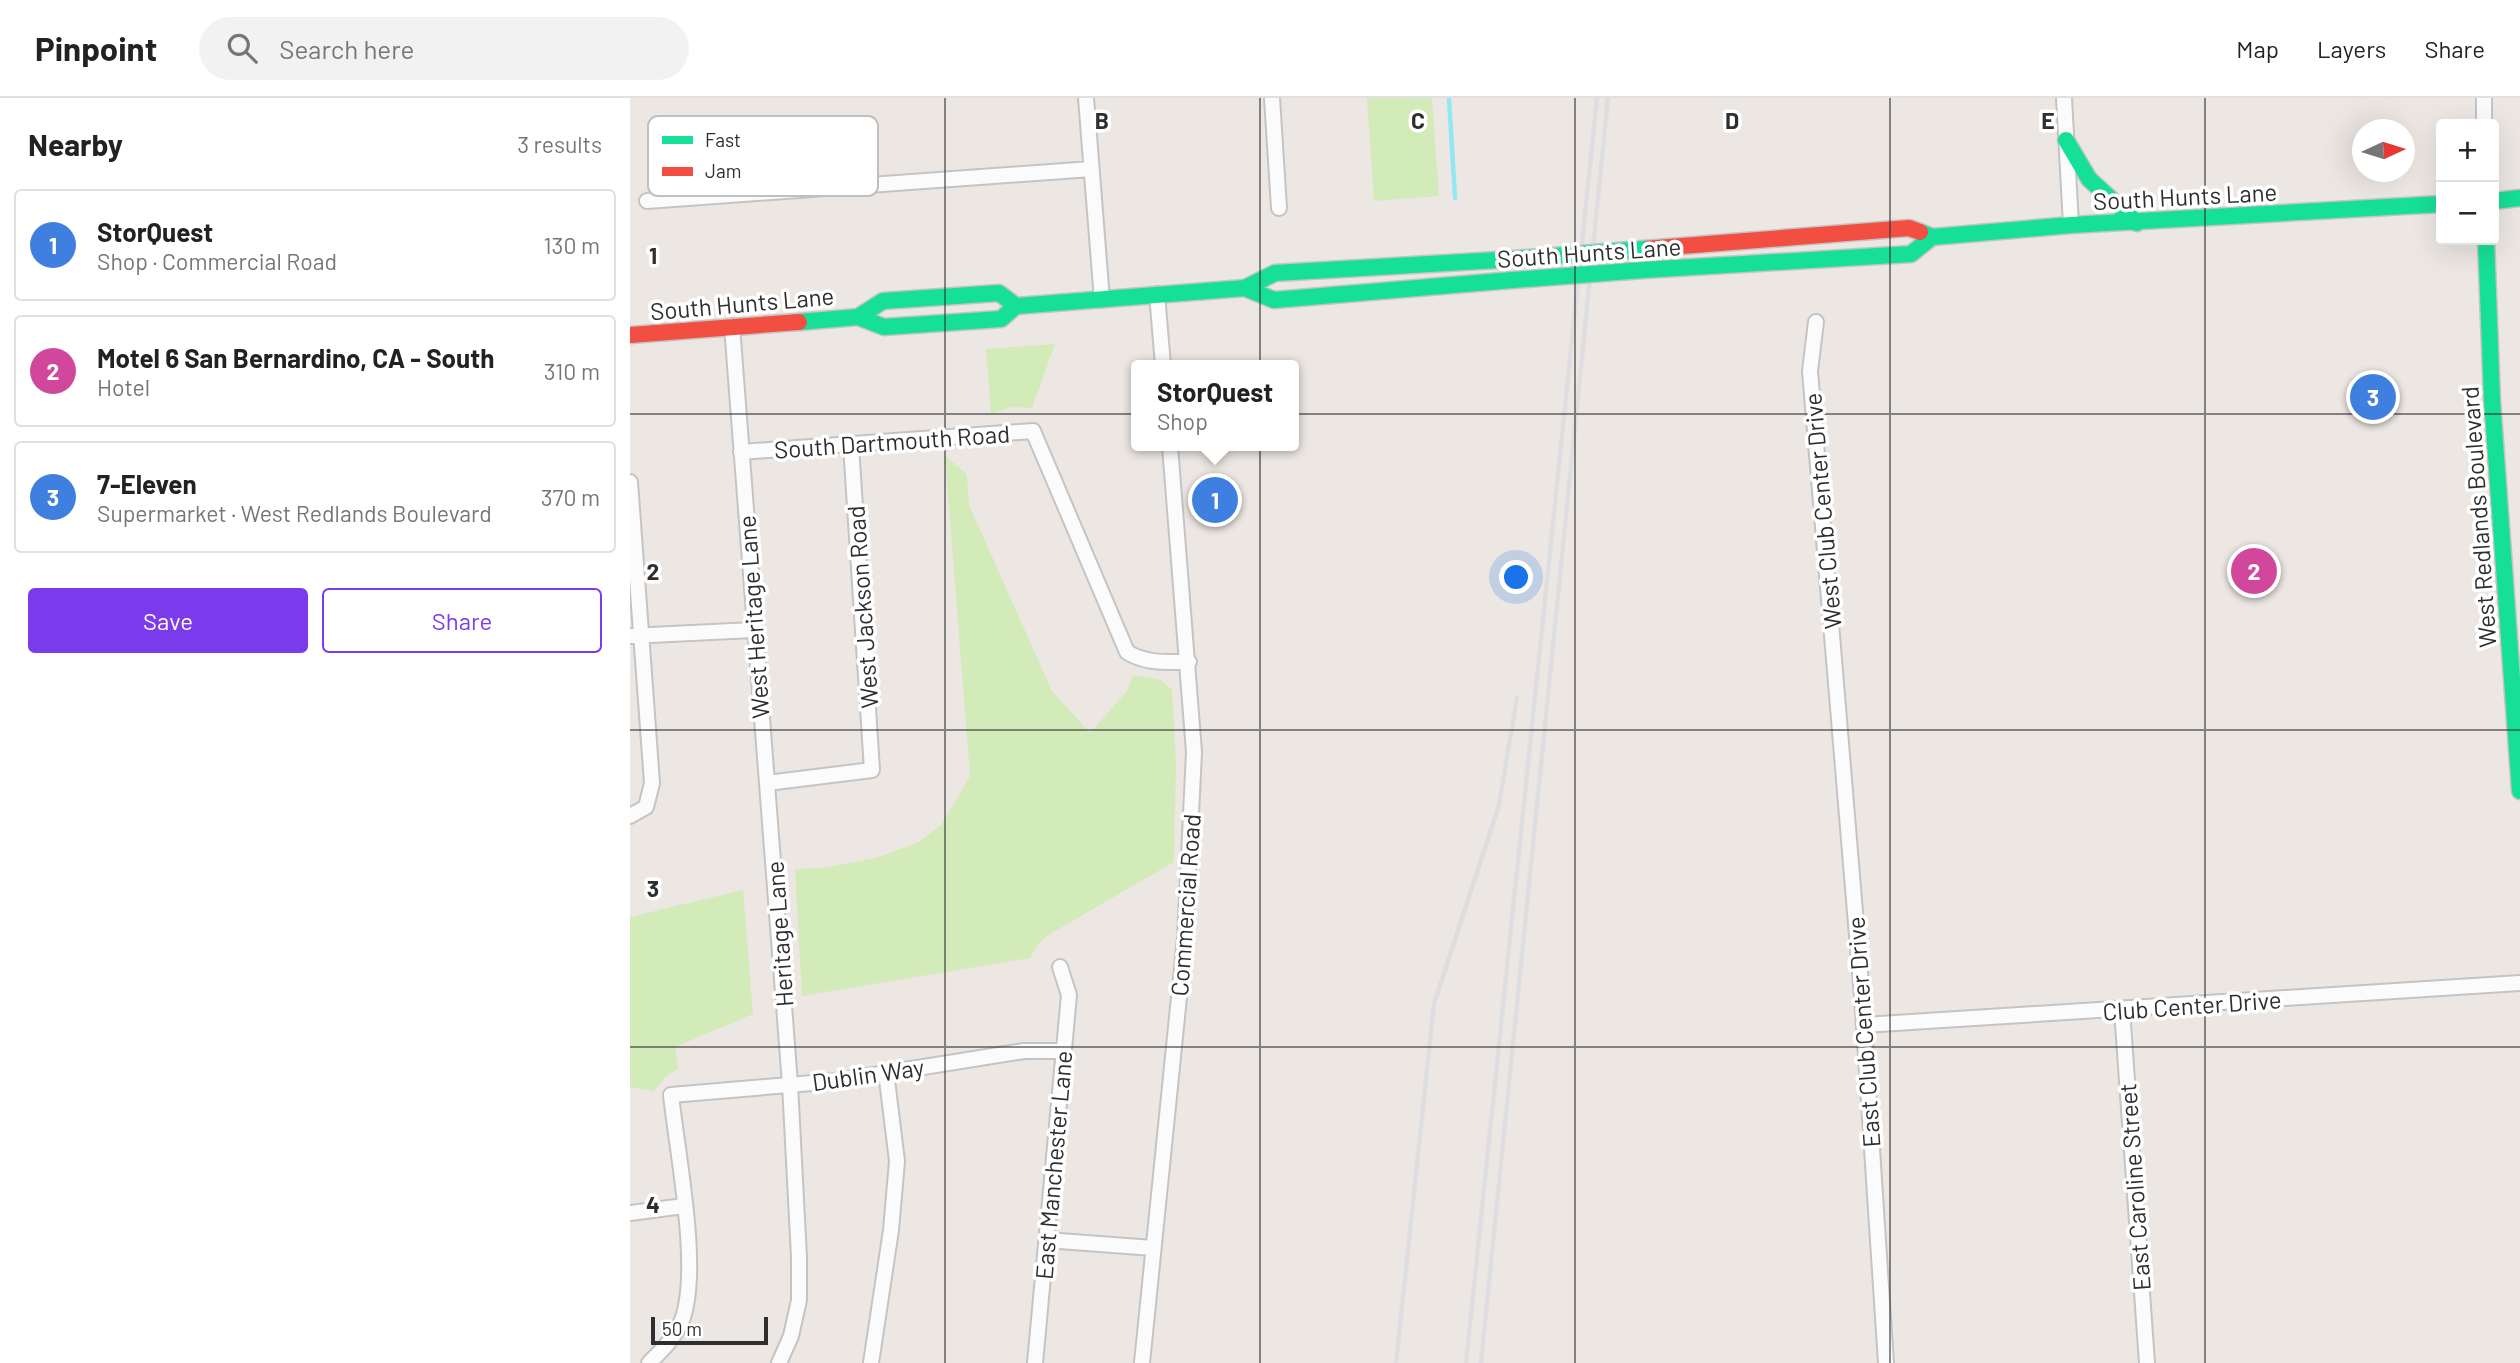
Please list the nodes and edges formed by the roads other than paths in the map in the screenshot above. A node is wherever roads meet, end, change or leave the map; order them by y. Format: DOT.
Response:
graph roads {
  1 [pos="1086,98"];
  2 [pos="1272,98"];
  3 [pos="2064,98"];
  4 [pos="2484,98"];
  5 [pos="2484,119"];
  6 [pos="2066,140"];
  7 [pos="1091,169"];
  8 [pos="878,184"];
  9 [pos="716,196"];
  10 [pos="2520,198"];
  11 [pos="2499,200"];
  12 [pos="647,201"];
  13 [pos="2436,204"];
  14 [pos="1279,208"];
  15 [pos="2137,223"];
  16 [pos="2071,225"];
  17 [pos="1933,237"];
  18 [pos="2486,245"];
  19 [pos="1245,288"];
  20 [pos="1157,294"];
  21 [pos="1102,300"];
  22 [pos="1016,306"];
  23 [pos="858,317"];
  24 [pos="1816,321"];
  25 [pos="732,327"];
  26 [pos="630,335"];
  27 [pos="1163,360"];
  28 [pos="851,445"];
  29 [pos="1170,451"];
  30 [pos="741,452"];
  31 [pos="630,482"];
  32 [pos="753,630"];
  33 [pos="635,636"];
  34 [pos="1189,662"];
  35 [pos="1839,700"];
  36 [pos="767,783"];
  37 [pos="2520,791"];
  38 [pos="630,816"];
  39 [pos="1060,967"];
  40 [pos="2520,983"];
  41 [pos="2122,1010"];
  42 [pos="1864,1025"];
  43 [pos="1064,1051"];
  44 [pos="886,1072"];
  45 [pos="790,1084"];
  46 [pos="684,1206"];
  47 [pos="630,1213"];
  48 [pos="1046,1240"];
  49 [pos="1153,1248"];
  50 [pos="649,1363"];
  51 [pos="779,1363"];
  52 [pos="871,1363"];
  53 [pos="1035,1363"];
  54 [pos="1142,1363"];
  55 [pos="1886,1363"];
  56 [pos="2147,1363"];
  1 -- 7 [label="street"];
  2 -- 14 [label="street"];
  3 -- 6 [label="street"];
  4 -- 5 [label="street"];
  6 -- 15 [label="main road"];
  6 -- 16 [label="street"];
  7 -- 8 [label="street"];
  7 -- 21 [label="street"];
  9 -- 12 [label="street"];
  10 -- 11 [label="main road"];
  13 -- 15 [label="main road, South Hunts Lane"];
  15 -- 16 [label="main road, South Hunts Lane"];
  16 -- 17 [label="main road, South Hunts Lane"];
  17 -- 19 [label="main road, South Hunts Lane, bridge"];
  17 -- 19 [label="main road, South Hunts Lane, bridge"];
  18 -- 37 [label="main road, West Redlands Boulevard"];
  19 -- 20 [label="main road, South Hunts Lane"];
  20 -- 21 [label="main road, South Hunts Lane"];
  20 -- 27 [label="street"];
  21 -- 22 [label="main road, South Hunts Lane"];
  22 -- 23 [label="main road, South Hunts Lane"];
  22 -- 23 [label="main road, South Hunts Lane"];
  23 -- 25 [label="main road, South Hunts Lane"];
  24 -- 35 [label="street, West Club Center Drive"];
  25 -- 26 [label="main road, South Hunts Lane"];
  25 -- 30 [label="street"];
  28 -- 30 [label="street, South Dartmouth Road"];
  28 -- 34 [label="street, South Dartmouth Road"];
  28 -- 36 [label="street, West Jackson Road"];
  29 -- 34 [label="street, Commercial Road"];
  30 -- 32 [label="street, West Heritage Lane"];
  31 -- 33 [label="street"];
  32 -- 33 [label="street"];
  32 -- 36 [label="street, West Heritage Lane"];
  33 -- 38 [label="street"];
  34 -- 49 [label="street, Commercial Road"];
  35 -- 42 [label="street, East Club Center Drive"];
  36 -- 45 [label="street, Heritage Lane"];
  39 -- 43 [label="street, East Manchester Lane"];
  40 -- 41 [label="street, Club Center Drive"];
  41 -- 42 [label="street, Club Center Drive"];
  41 -- 56 [label="street, East Caroline Street"];
  42 -- 55 [label="street, East Club Center Drive"];
  43 -- 44 [label="street, Dublin Way"];
  43 -- 48 [label="street, East Manchester Lane"];
  44 -- 45 [label="street, Dublin Way"];
  44 -- 52 [label="street"];
  45 -- 46 [label="street, Dublin Way"];
  45 -- 51 [label="street, Heritage Lane"];
  46 -- 47 [label="street"];
  46 -- 50 [label="street"];
  48 -- 49 [label="street"];
  48 -- 53 [label="street, East Manchester Lane"];
  49 -- 54 [label="street, Commercial Road"];
}
